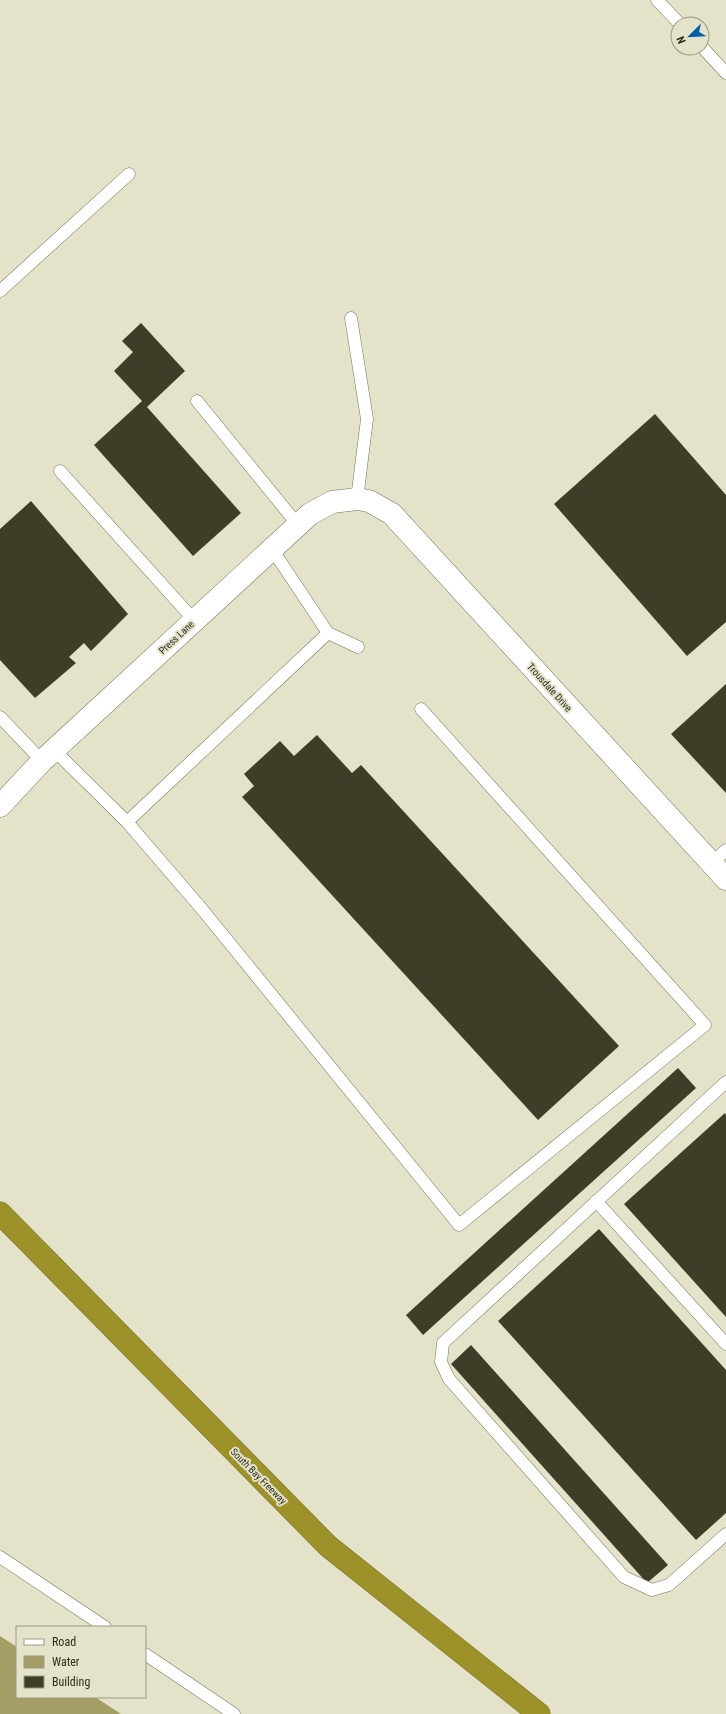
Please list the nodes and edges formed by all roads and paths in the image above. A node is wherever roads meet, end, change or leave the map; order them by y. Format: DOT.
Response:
graph roads {
  1 [pos="657,0"];
  2 [pos="672,16"];
  3 [pos="710,56"];
  4 [pos="726,73"];
  5 [pos="129,174"];
  6 [pos="0,291"];
  7 [pos="351,318"];
  8 [pos="197,401"];
  9 [pos="60,471"];
  10 [pos="363,500"];
  11 [pos="298,525"];
  12 [pos="272,549"];
  13 [pos="194,620"];
  14 [pos="328,633"];
  15 [pos="358,646"];
  16 [pos="421,708"];
  17 [pos="0,717"];
  18 [pos="48,755"];
  19 [pos="0,806"];
  20 [pos="127,822"];
  21 [pos="719,856"];
  22 [pos="726,879"];
  23 [pos="724,1086"];
  24 [pos="596,1201"];
  25 [pos="0,1214"];
  26 [pos="726,1344"];
  27 [pos="726,1534"];
  28 [pos="0,1557"];
  29 [pos="103,1626"];
  30 [pos="146,1655"];
  31 [pos="234,1714"];
  32 [pos="539,1714"];
  1 -- 2 [label="lane"];
  3 -- 4 [label="lane"];
  5 -- 6 [label="lane"];
  7 -- 10 [label="lane"];
  8 -- 11 [label="lane"];
  9 -- 13 [label="lane"];
  10 -- 11 [label="street, Press Lane"];
  10 -- 21 [label="street, Trousdale Drive"];
  11 -- 12 [label="street, Press Lane"];
  12 -- 13 [label="street, Press Lane"];
  12 -- 14 [label="lane"];
  13 -- 18 [label="street, Press Lane"];
  14 -- 15 [label="lane"];
  14 -- 20 [label="lane"];
  16 -- 20 [label="lane"];
  17 -- 18 [label="lane"];
  18 -- 19 [label="street, Press Lane"];
  18 -- 20 [label="lane"];
  21 -- 22 [label="street, Trousdale Drive"];
  23 -- 24 [label="lane"];
  24 -- 26 [label="lane"];
  24 -- 27 [label="lane"];
  25 -- 32 [label="highway, South Bay Freeway"];
  28 -- 29 [label="lane"];
  30 -- 31 [label="lane"];
}
